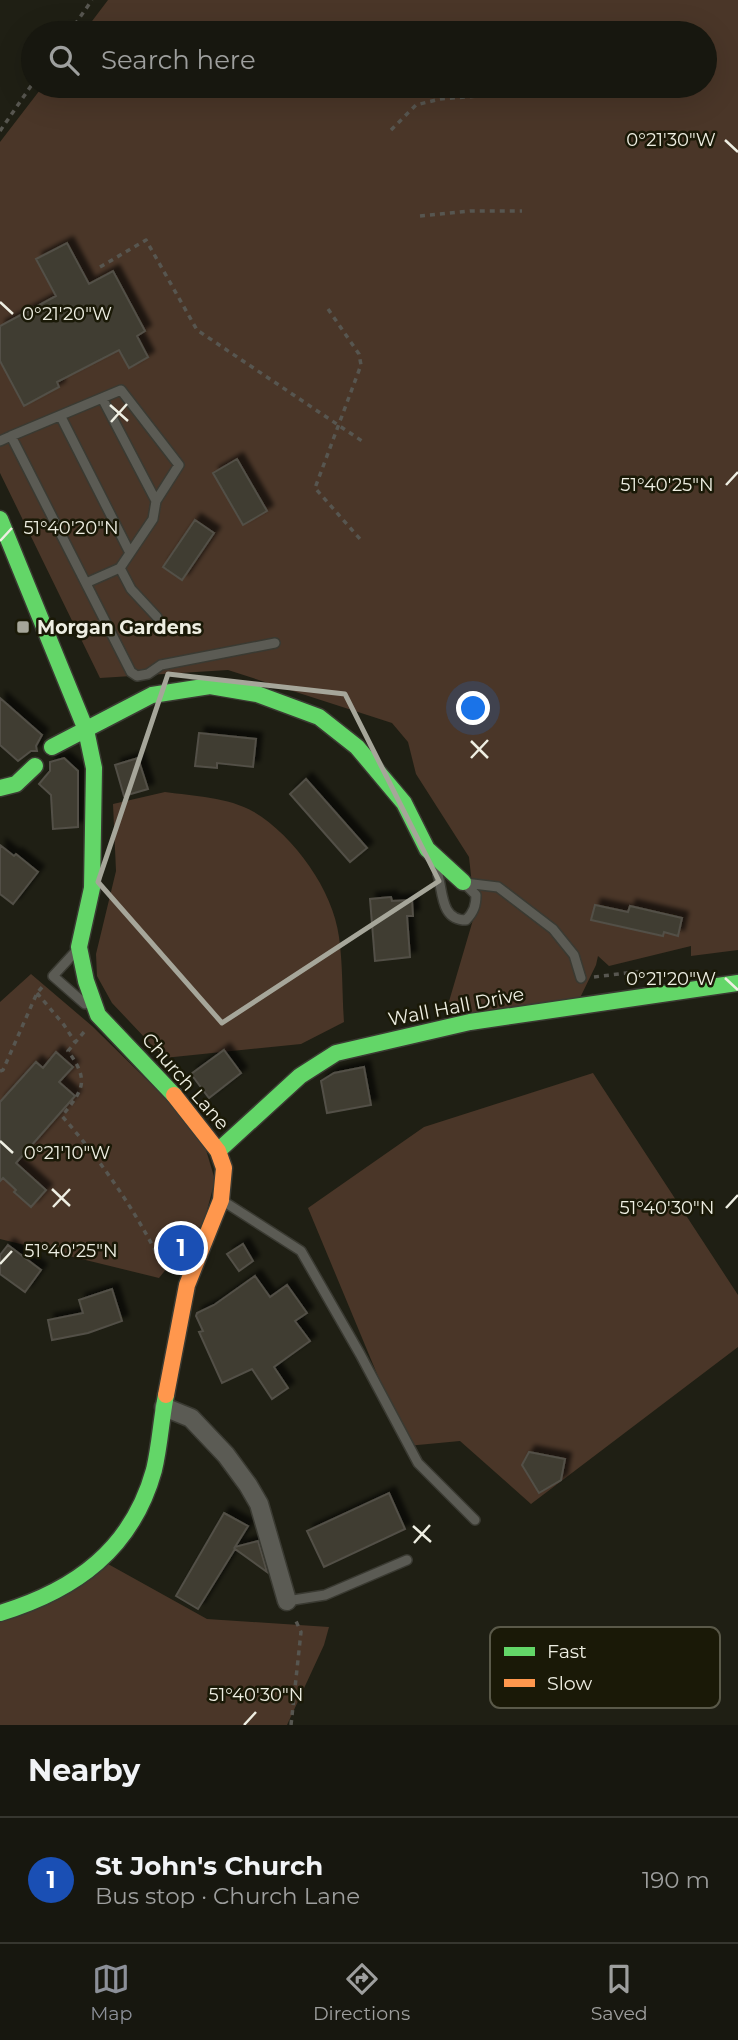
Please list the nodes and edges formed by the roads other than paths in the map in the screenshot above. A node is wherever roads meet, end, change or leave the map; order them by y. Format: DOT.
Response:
graph roads {
  1 [pos="102,398"];
  2 [pos="61,417"];
  3 [pos="11,436"];
  4 [pos="0,440"];
  5 [pos="156,501"];
  6 [pos="0,522"];
  7 [pos="130,554"];
  8 [pos="120,568"];
  9 [pos="86,583"];
  10 [pos="157,617"];
  11 [pos="275,643"];
  12 [pos="148,674"];
  13 [pos="152,695"];
  14 [pos="86,730"];
  15 [pos="52,747"];
  16 [pos="36,766"];
  17 [pos="0,788"];
  18 [pos="442,864"];
  19 [pos="463,882"];
  20 [pos="79,947"];
  21 [pos="580,978"];
  22 [pos="738,983"];
  23 [pos="98,1015"];
  24 [pos="218,1150"];
  25 [pos="221,1200"];
  26 [pos="164,1407"];
  27 [pos="475,1520"];
  28 [pos="407,1560"];
  29 [pos="287,1601"];
  30 [pos="0,1613"];
  1 -- 2 [label="lane"];
  1 -- 5 [label="lane"];
  1 -- 5 [label="lane"];
  2 -- 3 [label="lane"];
  2 -- 7 [label="lane"];
  3 -- 4 [label="lane"];
  3 -- 9 [label="lane"];
  5 -- 7 [label="lane"];
  6 -- 14 [label="street, Church Lane"];
  7 -- 8 [label="lane"];
  8 -- 9 [label="lane"];
  8 -- 10 [label="lane"];
  9 -- 12 [label="lane"];
  11 -- 12 [label="lane"];
  12 -- 13 [label="lane"];
  13 -- 14 [label="street"];
  13 -- 18 [label="street"];
  14 -- 15 [label="street"];
  14 -- 20 [label="street, Church Lane"];
  16 -- 17 [label="street"];
  18 -- 19 [label="street"];
  18 -- 19 [label="lane"];
  19 -- 21 [label="lane"];
  20 -- 23 [label="street, Church Lane"];
  20 -- 23 [label="lane"];
  22 -- 24 [label="street, Wall Hall Drive"];
  23 -- 24 [label="street, Church Lane"];
  24 -- 25 [label="street, Church Lane"];
  25 -- 26 [label="street, Church Lane"];
  25 -- 27 [label="lane"];
  26 -- 29 [label="street"];
  26 -- 30 [label="street, Church Lane"];
  28 -- 29 [label="lane"];
}
